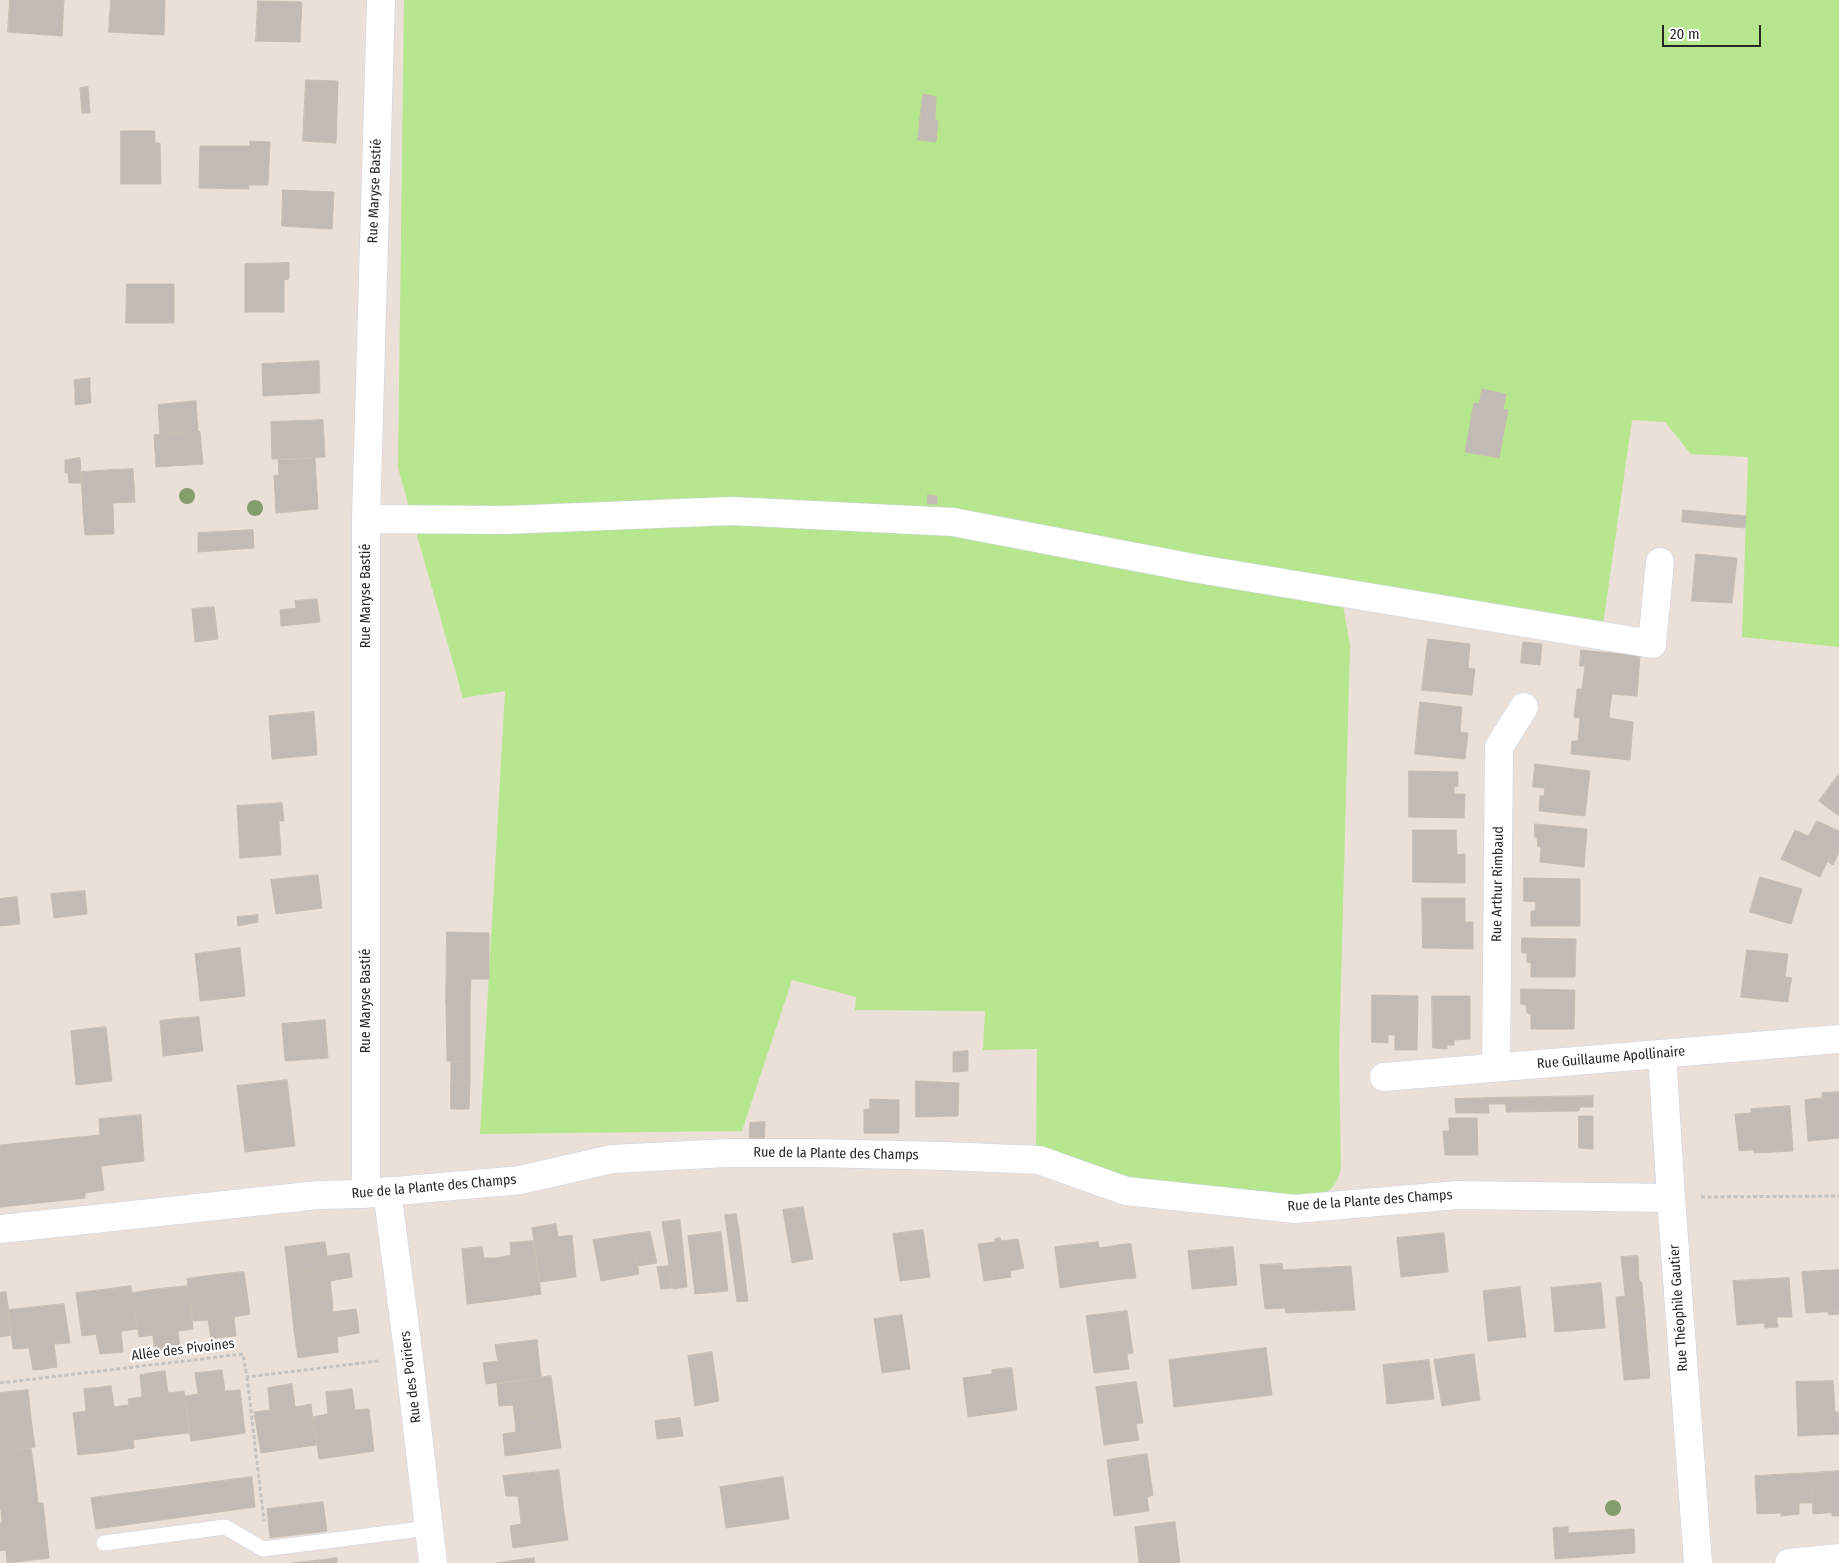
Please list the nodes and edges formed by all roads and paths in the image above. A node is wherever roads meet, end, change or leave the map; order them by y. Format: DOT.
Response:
graph roads {
  1 [pos="381,0"];
  2 [pos="366,519"];
  3 [pos="1660,562"];
  4 [pos="1524,707"];
  5 [pos="1839,1039"];
  6 [pos="1662,1054"];
  7 [pos="1496,1068"];
  8 [pos="1384,1077"];
  9 [pos="377,1192"];
  10 [pos="1839,1196"];
  11 [pos="1671,1198"];
  12 [pos="0,1229"];
  13 [pos="409,1358"];
  14 [pos="247,1378"];
  15 [pos="0,1383"];
  16 [pos="429,1528"];
  17 [pos="104,1543"];
  18 [pos="267,1549"];
  19 [pos="1839,1558"];
  20 [pos="433,1563"];
  21 [pos="1698,1563"];
  22 [pos="1789,1563"];
  1 -- 2 [label="street, Rue Maryse Bastié"];
  2 -- 3 [label="street"];
  2 -- 9 [label="street, Rue Maryse Bastié"];
  4 -- 7 [label="street, Rue Arthur Rimbaud"];
  5 -- 6 [label="street, Rue Guillaume Apollinaire"];
  6 -- 7 [label="street, Rue Guillaume Apollinaire"];
  6 -- 11 [label="street, Rue Théophile Gautier"];
  7 -- 8 [label="street, Rue Guillaume Apollinaire"];
  9 -- 11 [label="street, Rue de la Plante des Champs"];
  9 -- 12 [label="street, Rue de la Plante des Champs"];
  9 -- 13 [label="street, Rue des Poiriers"];
  10 -- 11 [label="path"];
  11 -- 21 [label="street, Rue Théophile Gautier"];
  13 -- 14 [label="path"];
  13 -- 16 [label="street, Rue des Poiriers"];
  14 -- 15 [label="path, Allée des Pivoines"];
  14 -- 18 [label="path"];
  16 -- 18 [label="lane"];
  16 -- 20 [label="street, Rue des Poiriers"];
  17 -- 18 [label="lane"];
  19 -- 22 [label="street"];
}
